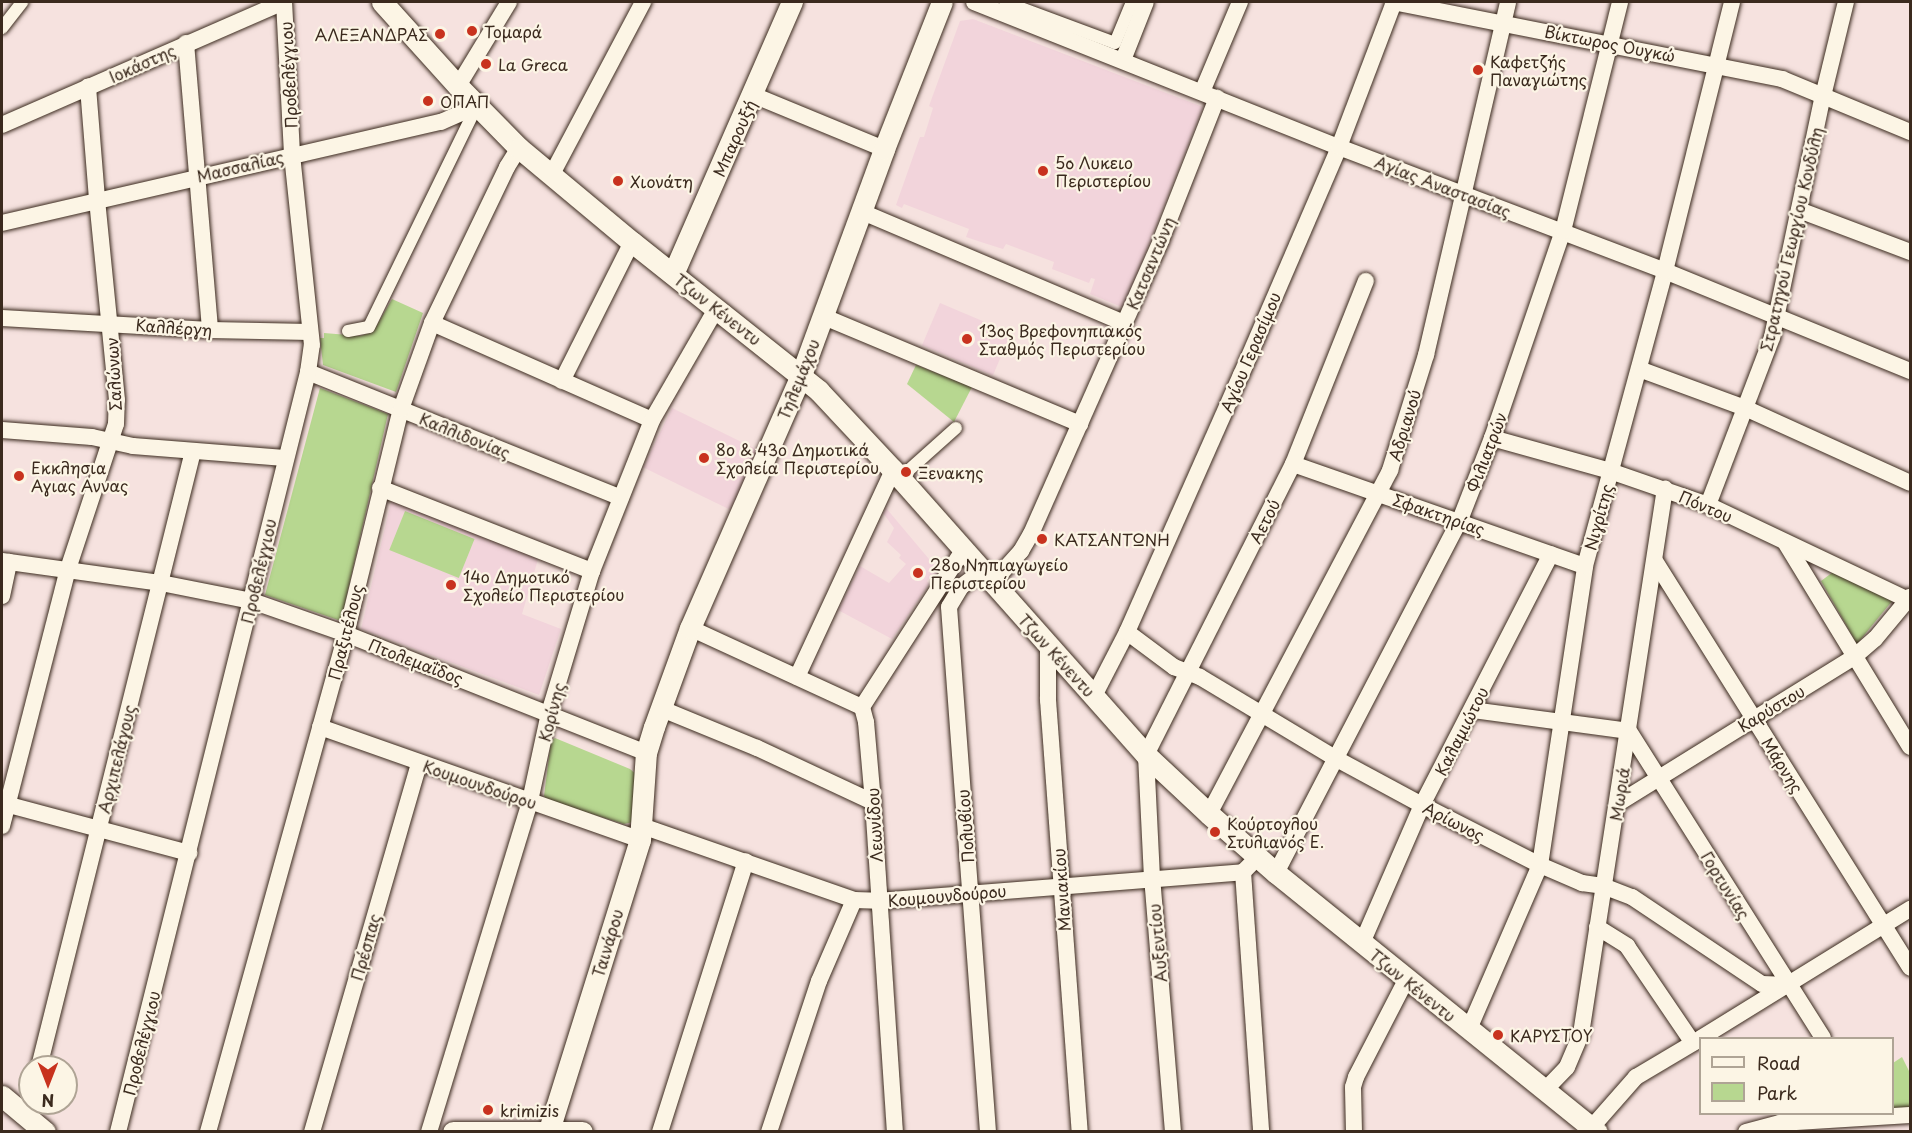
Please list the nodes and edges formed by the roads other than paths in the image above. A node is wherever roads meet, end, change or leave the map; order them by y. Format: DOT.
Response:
graph roads {
  1 [pos="22,2"];
  2 [pos="283,2"];
  3 [pos="509,2"];
  4 [pos="643,2"];
  5 [pos="792,2"];
  6 [pos="942,2"];
  7 [pos="974,2"];
  8 [pos="1005,2"];
  9 [pos="1132,2"];
  10 [pos="1146,2"];
  11 [pos="1240,2"];
  12 [pos="1394,2"];
  13 [pos="1508,2"];
  14 [pos="1620,2"];
  15 [pos="1732,2"];
  16 [pos="1846,2"];
  17 [pos="387,4"];
  18 [pos="1503,22"];
  19 [pos="2,28"];
  20 [pos="1610,42"];
  21 [pos="186,43"];
  22 [pos="1123,60"];
  23 [pos="1717,64"];
  24 [pos="88,86"];
  25 [pos="458,86"];
  26 [pos="753,95"];
  27 [pos="1209,95"];
  28 [pos="1823,96"];
  29 [pos="477,106"];
  30 [pos="2,125"];
  31 [pos="1910,129"];
  32 [pos="1339,147"];
  33 [pos="519,148"];
  34 [pos="884,149"];
  35 [pos="292,154"];
  36 [pos="198,176"];
  37 [pos="551,176"];
  38 [pos="1461,193"];
  39 [pos="97,200"];
  40 [pos="1799,210"];
  41 [pos="860,211"];
  42 [pos="2,223"];
  43 [pos="1563,231"];
  44 [pos="632,242"];
  45 [pos="1911,252"];
  46 [pos="1665,271"];
  47 [pos="673,274"];
  48 [pos="1366,281"];
  49 [pos="716,309"];
  50 [pos="1776,315"];
  51 [pos="822,316"];
  52 [pos="2,318"];
  53 [pos="110,323"];
  54 [pos="432,323"];
  55 [pos="1124,323"];
  56 [pos="210,330"];
  57 [pos="348,331"];
  58 [pos="310,332"];
  59 [pos="1639,369"];
  60 [pos="1911,371"];
  61 [pos="308,372"];
  62 [pos="801,375"];
  63 [pos="562,381"];
  64 [pos="1745,408"];
  65 [pos="401,409"];
  66 [pos="652,420"];
  67 [pos="1080,424"];
  68 [pos="956,428"];
  69 [pos="2,430"];
  70 [pos="1492,438"];
  71 [pos="111,442"];
  72 [pos="193,451"];
  73 [pos="285,458"];
  74 [pos="1293,464"];
  75 [pos="1610,471"];
  76 [pos="897,474"];
  77 [pos="1911,483"];
  78 [pos="380,488"];
  79 [pos="1665,488"];
  80 [pos="1380,494"];
  81 [pos="621,498"];
  82 [pos="1708,505"];
  83 [pos="1460,520"];
  84 [pos="1785,542"];
  85 [pos="964,549"];
  86 [pos="1551,554"];
  87 [pos="5,561"];
  88 [pos="1655,561"];
  89 [pos="1585,566"];
  90 [pos="68,569"];
  91 [pos="592,571"];
  92 [pos="988,576"];
  93 [pos="160,583"];
  94 [pos="2,596"];
  95 [pos="1910,599"];
  96 [pos="252,601"];
  97 [pos="690,628"];
  98 [pos="1127,632"];
  99 [pos="346,634"];
  100 [pos="1048,647"];
  101 [pos="1854,657"];
  102 [pos="1187,673"];
  103 [pos="797,677"];
  104 [pos="1094,696"];
  105 [pos="862,707"];
  106 [pos="662,709"];
  107 [pos="1472,710"];
  108 [pos="549,713"];
  109 [pos="1262,715"];
  110 [pos="1753,718"];
  111 [pos="1563,721"];
  112 [pos="320,727"];
  113 [pos="1629,731"];
  114 [pos="1911,747"];
  115 [pos="646,753"];
  116 [pos="1146,754"];
  117 [pos="1335,758"];
  118 [pos="419,764"];
  119 [pos="1660,778"];
  120 [pos="530,801"];
  121 [pos="873,802"];
  122 [pos="4,804"];
  123 [pos="1617,804"];
  124 [pos="1422,805"];
  125 [pos="1209,814"];
  126 [pos="2,826"];
  127 [pos="99,828"];
  128 [pos="641,833"];
  129 [pos="189,853"];
  130 [pos="746,861"];
  131 [pos="1250,865"];
  132 [pos="1540,865"];
  133 [pos="1276,873"];
  134 [pos="1152,878"];
  135 [pos="1061,886"];
  136 [pos="1603,886"];
  137 [pos="970,893"];
  138 [pos="854,900"];
  139 [pos="878,901"];
  140 [pos="1911,909"];
  141 [pos="1884,926"];
  142 [pos="1597,927"];
  143 [pos="1362,943"];
  144 [pos="1911,968"];
  145 [pos="1406,980"];
  146 [pos="1789,985"];
  147 [pos="1469,1029"];
  148 [pos="1703,1037"];
  149 [pos="1822,1037"];
  150 [pos="1698,1040"];
  151 [pos="42,1055"];
  152 [pos="1546,1089"];
  153 [pos="2,1096"];
  154 [pos="18,1103"];
  155 [pos="33,1115"];
  156 [pos="1911,1115"];
  157 [pos="1872,1116"];
  158 [pos="554,1130"];
  159 [pos="1593,1130"];
  160 [pos="45,1131"];
  161 [pos="118,1131"];
  162 [pos="208,1131"];
  163 [pos="312,1131"];
  164 [pos="429,1131"];
  165 [pos="454,1131"];
  166 [pos="582,1131"];
  167 [pos="660,1131"];
  168 [pos="769,1131"];
  169 [pos="895,1131"];
  170 [pos="988,1131"];
  171 [pos="1080,1131"];
  172 [pos="1173,1131"];
  173 [pos="1261,1131"];
  174 [pos="1354,1131"];
  175 [pos="1746,1131"];
  1 -- 19 [label="street"];
  2 -- 21 [label="street, Ιοκάστης"];
  2 -- 35 [label="street, Προβελέγγιου"];
  3 -- 25 [label="street"];
  4 -- 37 [label="street"];
  5 -- 26 [label="street, Μπαρουξή"];
  6 -- 34 [label="street, Τηλεμάχου"];
  7 -- 22 [label="street, Αγίας Αναστασίας"];
  8 -- 9 [label="street"];
  10 -- 22 [label="street"];
  11 -- 27 [label="street, Κατσαντώνη"];
  12 -- 18 [label="street, Βίκτωρος Ουγκώ"];
  12 -- 32 [label="street, Αγίου Γερασίμου"];
  13 -- 18 [label="street, Αδριανού"];
  14 -- 20 [label="street, Φιλιατρών"];
  15 -- 23 [label="street, Νιγρίτης"];
  16 -- 28 [label="street, Στρατηγού Γεωργίου Κονδύλη"];
  17 -- 25 [label="street, Τζων Κένεντυ"];
  18 -- 20 [label="street, Βίκτωρος Ουγκώ"];
  18 -- 38 [label="street, Αδριανού"];
  20 -- 23 [label="street, Βίκτωρος Ουγκώ"];
  20 -- 43 [label="street, Φιλιατρών"];
  21 -- 24 [label="street, Ιοκάστης"];
  21 -- 36 [label="street"];
  22 -- 27 [label="street, Αγίας Αναστασίας"];
  23 -- 28 [label="street, Βίκτωρος Ουγκώ"];
  23 -- 46 [label="street, Νιγρίτης"];
  24 -- 30 [label="street, Ιοκάστης"];
  24 -- 39 [label="street, Σαλώνων"];
  25 -- 29 [label="street, Τζων Κένεντυ"];
  26 -- 34 [label="street"];
  26 -- 47 [label="street, Μπαρουξή"];
  27 -- 32 [label="street, Αγίας Αναστασίας"];
  27 -- 55 [label="street, Κατσαντώνη"];
  28 -- 31 [label="street, Βίκτωρος Ουγκώ"];
  28 -- 40 [label="street, Στρατηγού Γεωργίου Κονδύλη"];
  29 -- 33 [label="street, Τζων Κένεντυ"];
  29 -- 35 [label="street, Μασσαλίας"];
  29 -- 57 [label="street"];
  32 -- 38 [label="street, Αγίας Αναστασίας"];
  32 -- 98 [label="street, Αγίου Γερασίμου"];
  33 -- 37 [label="street, Τζων Κένεντυ"];
  33 -- 54 [label="street, Πραξιτέλους"];
  34 -- 41 [label="street, Τηλεμάχου"];
  35 -- 36 [label="street, Μασσαλίας"];
  35 -- 58 [label="street, Προβελέγγιου"];
  36 -- 39 [label="street, Μασσαλίας"];
  36 -- 56 [label="street"];
  37 -- 44 [label="street, Τζων Κένεντυ"];
  38 -- 43 [label="street, Αγίας Αναστασίας"];
  38 -- 80 [label="street, Αδριανού"];
  39 -- 42 [label="street, Μασσαλίας"];
  39 -- 53 [label="street, Σαλώνων"];
  40 -- 45 [label="street"];
  40 -- 50 [label="street, Στρατηγού Γεωργίου Κονδύλη"];
  41 -- 51 [label="street, Τηλεμάχου"];
  41 -- 55 [label="street"];
  43 -- 46 [label="street, Αγίας Αναστασίας"];
  43 -- 70 [label="street, Φιλιατρών"];
  44 -- 47 [label="street, Τζων Κένεντυ"];
  44 -- 63 [label="street"];
  46 -- 50 [label="street, Αγίας Αναστασίας"];
  46 -- 59 [label="street, Νιγρίτης"];
  47 -- 49 [label="street, Τζων Κένεντυ"];
  48 -- 74 [label="street, Αετού"];
  49 -- 62 [label="street, Τζων Κένεντυ"];
  49 -- 66 [label="street, Κορίνης"];
  50 -- 60 [label="street, Αγίας Αναστασίας"];
  50 -- 64 [label="street, Στρατηγού Γεωργίου Κονδύλη"];
  51 -- 62 [label="street, Τηλεμάχου"];
  51 -- 67 [label="street"];
  52 -- 53 [label="street, Καλλέργη"];
  53 -- 56 [label="street, Καλλέργη"];
  53 -- 71 [label="street, Σαλώνων"];
  54 -- 63 [label="street"];
  54 -- 65 [label="street, Πραξιτέλους"];
  55 -- 67 [label="street, Κατσαντώνη"];
  56 -- 58 [label="street, Καλλέργη"];
  58 -- 61 [label="street, Προβελέγγιου"];
  59 -- 64 [label="street"];
  59 -- 75 [label="street, Νιγρίτης"];
  61 -- 65 [label="street, Καλλιδονίας"];
  61 -- 73 [label="street, Προβελέγγιου"];
  62 -- 76 [label="street, Τζων Κένεντυ"];
  62 -- 97 [label="street, Τηλεμάχου"];
  63 -- 66 [label="street"];
  64 -- 77 [label="street"];
  64 -- 82 [label="street, Στρατηγού Γεωργίου Κονδύλη"];
  65 -- 78 [label="street, Πραξιτέλους"];
  65 -- 81 [label="street, Καλλιδονίας"];
  66 -- 81 [label="street, Κορίνης"];
  67 -- 92 [label="street, Κατσαντώνη"];
  68 -- 76 [label="street"];
  69 -- 71 [label="street"];
  70 -- 75 [label="street, Πόντου"];
  70 -- 83 [label="street, Φιλιατρών"];
  71 -- 72 [label="street"];
  71 -- 90 [label="street, Σαλώνων"];
  72 -- 73 [label="street"];
  72 -- 93 [label="street, Αρχιπελάγους"];
  73 -- 96 [label="street, Προβελέγγιου"];
  74 -- 80 [label="street, Σφακτηρίας"];
  74 -- 102 [label="street, Αετού"];
  75 -- 79 [label="street, Πόντου"];
  75 -- 89 [label="street, Νιγρίτης"];
  76 -- 85 [label="street, Τζων Κένεντυ"];
  76 -- 103 [label="street"];
  78 -- 91 [label="street"];
  78 -- 99 [label="street, Πραξιτέλους"];
  79 -- 82 [label="street, Πόντου"];
  79 -- 88 [label="street, Μωριά"];
  80 -- 83 [label="street, Σφακτηρίας"];
  80 -- 109 [label="street, Αδριανού"];
  81 -- 91 [label="street, Κορίνης"];
  82 -- 84 [label="street, Πόντου"];
  83 -- 86 [label="street, Σφακτηρίας"];
  83 -- 117 [label="street, Φιλιατρών"];
  84 -- 95 [label="street, Πόντου"];
  84 -- 101 [label="street"];
  85 -- 92 [label="street, Τζων Κένεντυ"];
  85 -- 105 [label="street"];
  86 -- 89 [label="street, Σφακτηρίας"];
  86 -- 107 [label="street, Καλαμιώτου"];
  87 -- 90 [label="street, Πτολεμαΐδος"];
  87 -- 94 [label="street"];
  88 -- 110 [label="street, Μάρνης"];
  88 -- 113 [label="street, Μωριά"];
  89 -- 111 [label="street, Νιγρίτης"];
  90 -- 93 [label="street, Πτολεμαΐδος"];
  90 -- 122 [label="street, Σαλώνων"];
  91 -- 108 [label="street, Κορίνης"];
  92 -- 100 [label="street, Τζων Κένεντυ"];
  92 -- 137 [label="street, Πολυβίου"];
  93 -- 96 [label="street, Πτολεμαΐδος"];
  93 -- 127 [label="street, Αρχιπελάγους"];
  95 -- 101 [label="street, Καρύστου"];
  96 -- 99 [label="street, Πτολεμαΐδος"];
  96 -- 129 [label="street, Προβελέγγιου"];
  97 -- 103 [label="street"];
  97 -- 106 [label="street, Τηλεμάχου"];
  98 -- 102 [label="street, Αρίωνος"];
  98 -- 104 [label="street, Αγίου Γερασίμου"];
  99 -- 108 [label="street, Πτολεμαΐδος"];
  99 -- 112 [label="street, Πραξιτέλους"];
  100 -- 104 [label="street, Τζων Κένεντυ"];
  100 -- 135 [label="street, Μανιακίου"];
  101 -- 110 [label="street, Καρύστου"];
  101 -- 114 [label="street"];
  102 -- 109 [label="street, Αρίωνος"];
  102 -- 116 [label="street, Αετού"];
  103 -- 105 [label="street"];
  104 -- 116 [label="street, Τζων Κένεντυ"];
  105 -- 121 [label="street, Λεωνίδου"];
  106 -- 115 [label="street, Τηλεμάχου"];
  106 -- 121 [label="street"];
  107 -- 111 [label="street"];
  107 -- 124 [label="street, Καλαμιώτου"];
  108 -- 115 [label="street, Πτολεμαΐδος"];
  108 -- 120 [label="street, Κορίνης"];
  109 -- 117 [label="street, Αρίωνος"];
  109 -- 125 [label="street, Αδριανού"];
  110 -- 119 [label="street, Καρύστου"];
  110 -- 141 [label="street, Μάρνης"];
  111 -- 113 [label="street"];
  111 -- 132 [label="street, Νιγρίτης"];
  112 -- 118 [label="street, Κουμουνδούρου"];
  112 -- 162 [label="street, Πραξιτέλους"];
  113 -- 119 [label="street, Γορτυνίας"];
  113 -- 123 [label="street, Μωριά"];
  115 -- 128 [label="street, Ταινάρου"];
  116 -- 125 [label="street, Τζων Κένεντυ"];
  116 -- 134 [label="street, Αυξεντίου"];
  117 -- 124 [label="street, Αρίωνος"];
  117 -- 133 [label="street, Φιλιατρών"];
  118 -- 120 [label="street, Κουμουνδούρου"];
  118 -- 163 [label="street, Πρέσπας"];
  119 -- 123 [label="street, Καρύστου"];
  119 -- 146 [label="street, Γορτυνίας"];
  120 -- 128 [label="street, Κουμουνδούρου"];
  120 -- 164 [label="street, Κορίνης"];
  121 -- 139 [label="street, Λεωνίδου"];
  122 -- 126 [label="street, Σαλώνων"];
  122 -- 127 [label="street"];
  123 -- 136 [label="street, Μωριά"];
  124 -- 132 [label="street, Αρίωνος"];
  124 -- 143 [label="street, Καλαμιώτου"];
  125 -- 131 [label="street, Τζων Κένεντυ"];
  127 -- 129 [label="street"];
  127 -- 151 [label="street, Αρχιπελάγους"];
  128 -- 130 [label="street, Κουμουνδούρου"];
  128 -- 158 [label="street, Ταινάρου"];
  129 -- 161 [label="street, Προβελέγγιου"];
  130 -- 138 [label="street, Κουμουνδούρου"];
  130 -- 167 [label="street"];
  131 -- 133 [label="street, Τζων Κένεντυ"];
  131 -- 134 [label="street, Κουμουνδούρου"];
  131 -- 173 [label="street"];
  132 -- 136 [label="street, Αρίωνος"];
  132 -- 147 [label="street, Νιγρίτης"];
  133 -- 143 [label="street, Τζων Κένεντυ"];
  134 -- 135 [label="street, Κουμουνδούρου"];
  134 -- 172 [label="street, Αυξεντίου"];
  135 -- 137 [label="street, Κουμουνδούρου"];
  135 -- 171 [label="street, Μανιακίου"];
  136 -- 142 [label="street, Μωριά"];
  136 -- 146 [label="street, Αρίωνος"];
  137 -- 139 [label="street, Κουμουνδούρου"];
  137 -- 170 [label="street, Πολυβίου"];
  138 -- 139 [label="street, Κουμουνδούρου"];
  138 -- 168 [label="street"];
  139 -- 169 [label="street, Λεωνίδου"];
  140 -- 141 [label="street"];
  141 -- 144 [label="street, Μάρνης"];
  141 -- 146 [label="street"];
  142 -- 150 [label="street"];
  142 -- 152 [label="street, Μωριά"];
  143 -- 145 [label="street, Τζων Κένεντυ"];
  145 -- 147 [label="street, Τζων Κένεντυ"];
  145 -- 174 [label="street"];
  146 -- 148 [label="street"];
  146 -- 149 [label="street, Γορτυνίας"];
  147 -- 152 [label="street, Τζων Κένεντυ"];
  150 -- 159 [label="street"];
  152 -- 159 [label="street, Τζων Κένεντυ"];
  153 -- 154 [label="street"];
  155 -- 160 [label="street"];
  156 -- 157 [label="street"];
  157 -- 175 [label="street"];
  158 -- 165 [label="street"];
  158 -- 166 [label="street"];
}
